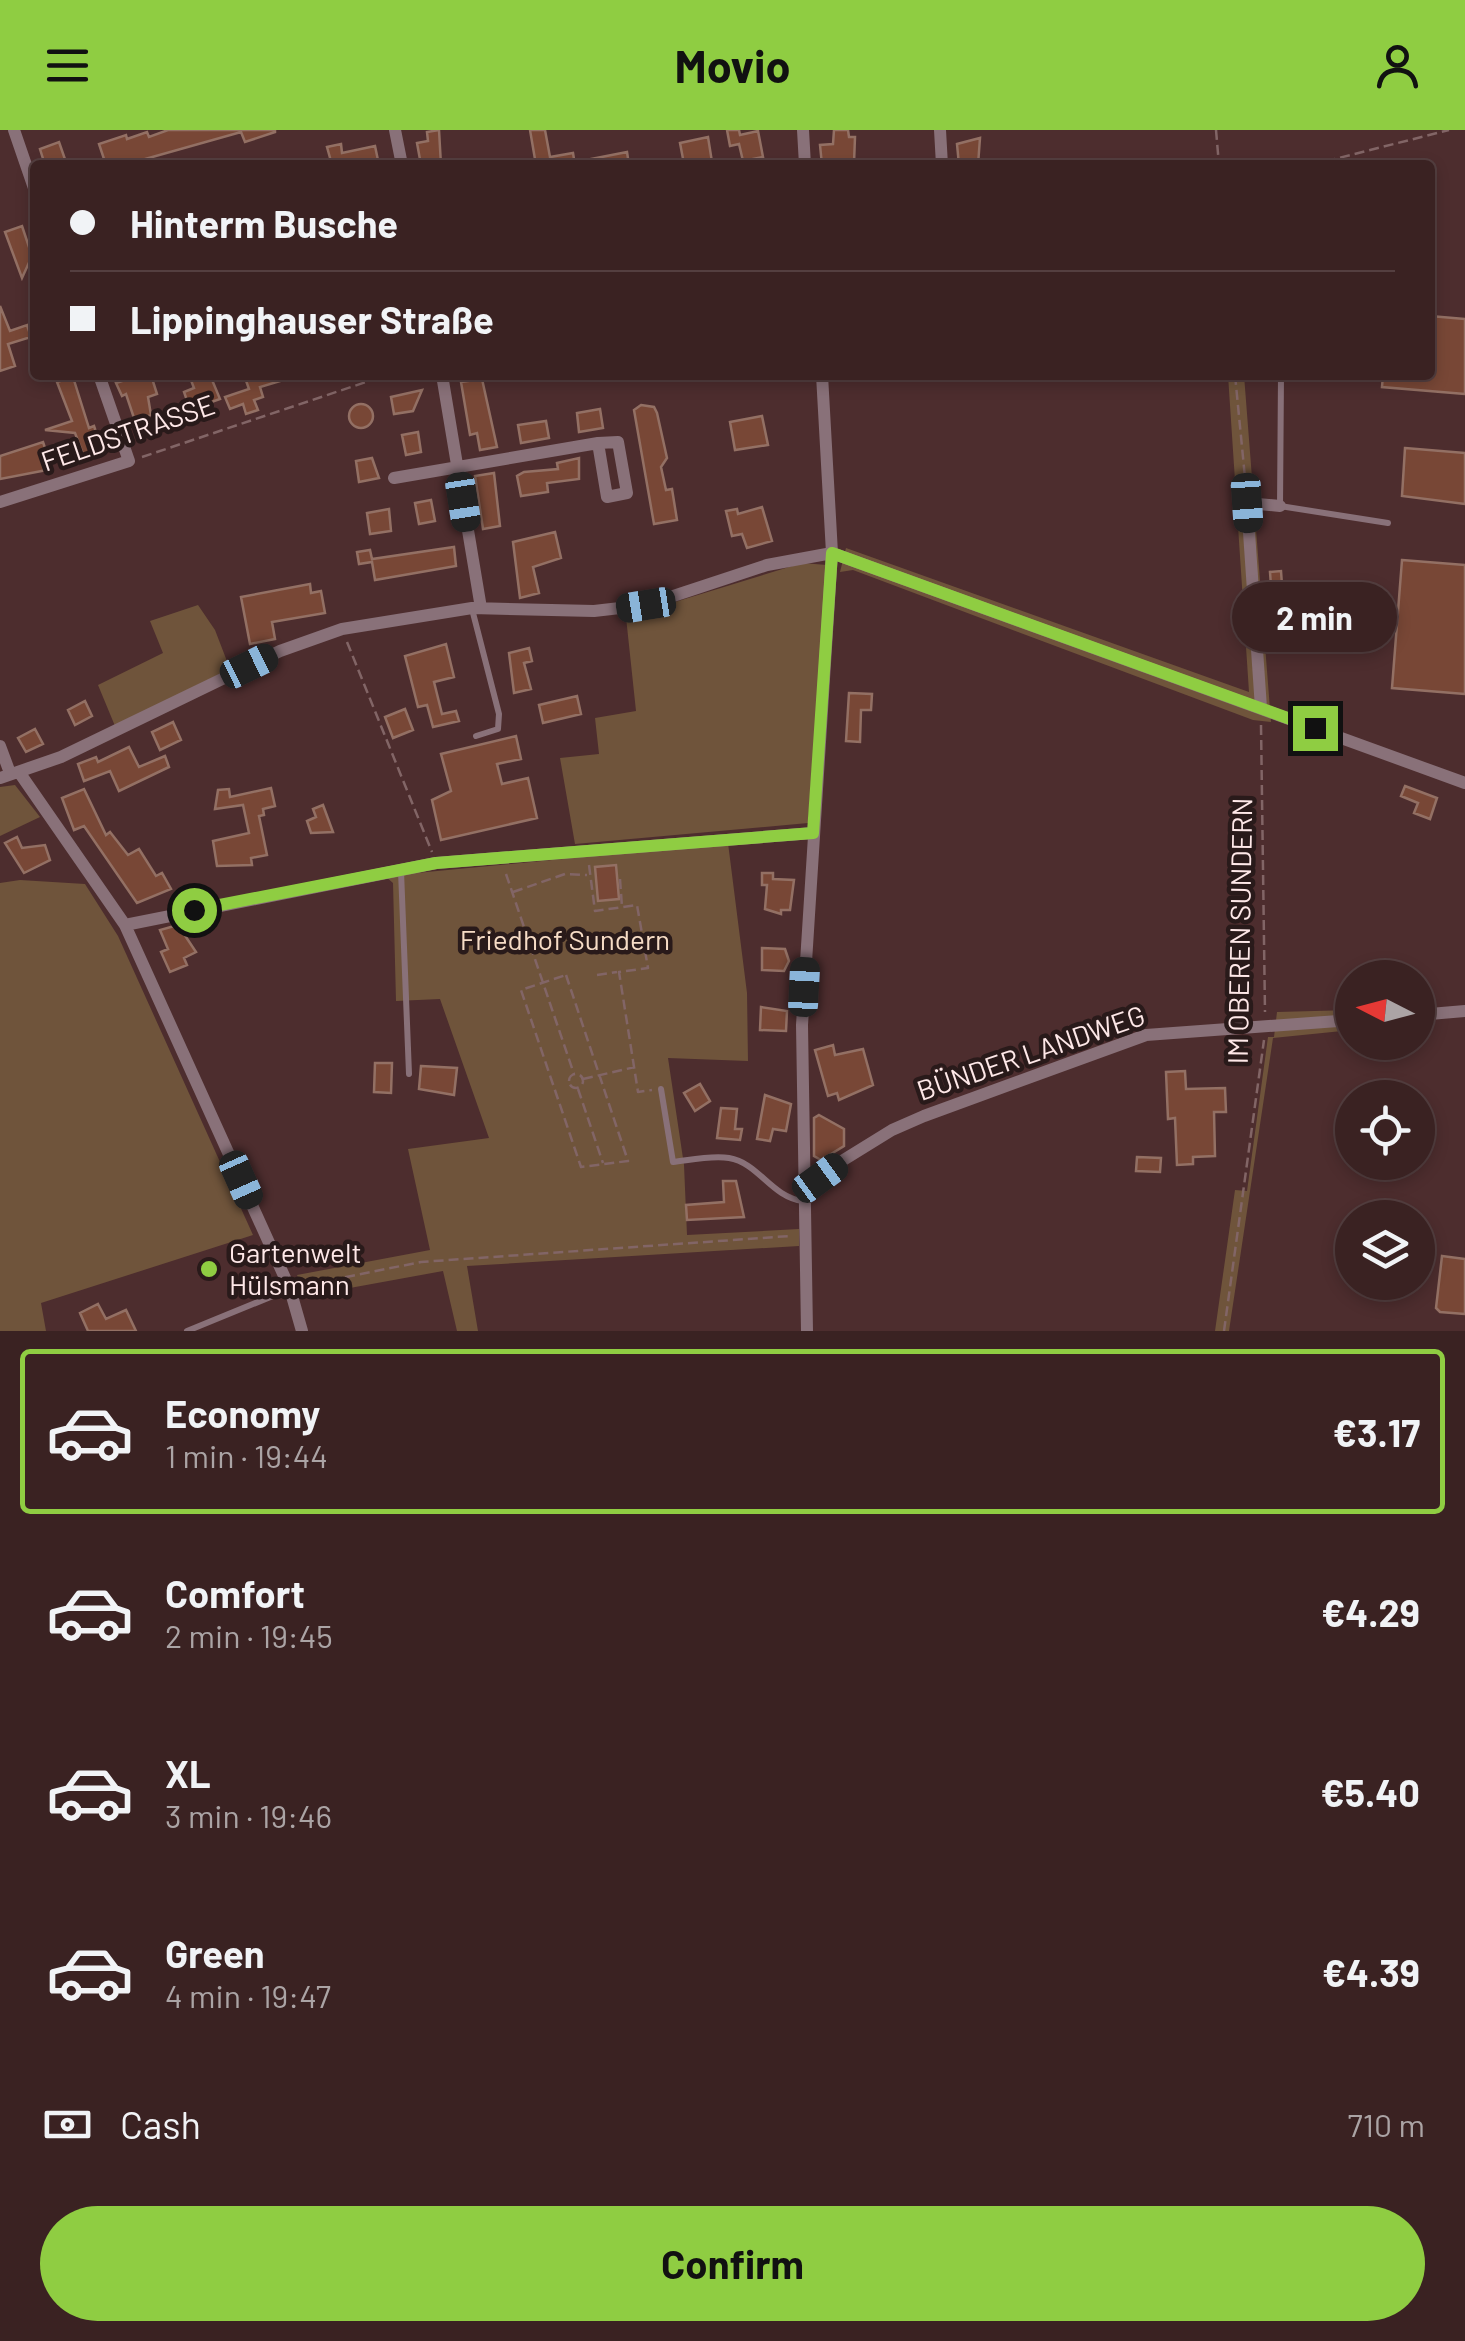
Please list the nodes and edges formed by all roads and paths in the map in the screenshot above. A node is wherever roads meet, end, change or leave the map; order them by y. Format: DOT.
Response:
graph roads {
  1 [pos="14,130"];
  2 [pos="395,130"];
  3 [pos="803,130"];
  4 [pos="940,130"];
  5 [pos="1216,130"];
  6 [pos="1449,130"];
  7 [pos="1429,132"];
  8 [pos="401,160"];
  9 [pos="805,160"];
  10 [pos="942,160"];
  11 [pos="1219,160"];
  12 [pos="1330,160"];
  13 [pos="30,176"];
  14 [pos="101,380"];
  15 [pos="372,380"];
  16 [pos="443,380"];
  17 [pos="822,380"];
  18 [pos="1235,380"];
  19 [pos="1281,380"];
  20 [pos="598,443"];
  21 [pos="129,461"];
  22 [pos="458,466"];
  23 [pos="394,478"];
  24 [pos="0,502"];
  25 [pos="1247,503"];
  26 [pos="1280,506"];
  27 [pos="1388,523"];
  28 [pos="832,553"];
  29 [pos="476,608"];
  30 [pos="342,629"];
  31 [pos="1260,708"];
  32 [pos="476,736"];
  33 [pos="0,746"];
  34 [pos="10,774"];
  35 [pos="1465,783"];
  36 [pos="813,833"];
  37 [pos="436,863"];
  38 [pos="401,868"];
  39 [pos="506,874"];
  40 [pos="620,879"];
  41 [pos="512,892"];
  42 [pos="622,907"];
  43 [pos="125,925"];
  44 [pos="619,972"];
  45 [pos="597,975"];
  46 [pos="543,982"];
  47 [pos="1465,1011"];
  48 [pos="1435,1014"];
  49 [pos="1335,1021"];
  50 [pos="1266,1026"];
  51 [pos="634,1067"];
  52 [pos="409,1074"];
  53 [pos="574,1074"];
  54 [pos="599,1074"];
  55 [pos="583,1079"];
  56 [pos="569,1083"];
  57 [pos="554,1089"];
  58 [pos="578,1089"];
  59 [pos="661,1089"];
  60 [pos="603,1164"];
  61 [pos="803,1185"];
  62 [pos="804,1201"];
  63 [pos="806,1235"];
  64 [pos="290,1289"];
  65 [pos="187,1331"];
  66 [pos="302,1331"];
  67 [pos="807,1331"];
  68 [pos="1224,1331"];
  1 -- 13 [label="street"];
  2 -- 8 [label="street"];
  3 -- 9 [label="street"];
  4 -- 10 [label="street"];
  5 -- 11 [label="path"];
  6 -- 7 [label="path"];
  7 -- 12 [label="path"];
  14 -- 21 [label="street"];
  15 -- 21 [label="path, FELDSTRASSE"];
  16 -- 22 [label="street"];
  17 -- 28 [label="street"];
  18 -- 25 [label="path"];
  19 -- 26 [label="lane"];
  20 -- 22 [label="street"];
  21 -- 24 [label="street, FELDSTRASSE"];
  22 -- 23 [label="street"];
  22 -- 29 [label="street"];
  25 -- 26 [label="street"];
  25 -- 31 [label="street"];
  26 -- 27 [label="lane"];
  28 -- 29 [label="street"];
  28 -- 31 [label="street"];
  28 -- 36 [label="street"];
  29 -- 30 [label="street"];
  29 -- 32 [label="lane"];
  30 -- 34 [label="street"];
  30 -- 37 [label="path"];
  31 -- 35 [label="street"];
  31 -- 50 [label="path, IM OBEREN SUNDERN"];
  33 -- 34 [label="street"];
  34 -- 43 [label="street"];
  36 -- 37 [label="street"];
  36 -- 61 [label="street"];
  37 -- 38 [label="street"];
  38 -- 43 [label="street"];
  38 -- 52 [label="lane"];
  39 -- 41 [label="path"];
  40 -- 42 [label="path"];
  41 -- 42 [label="path"];
  41 -- 46 [label="path"];
  42 -- 44 [label="path"];
  43 -- 64 [label="street"];
  44 -- 45 [label="path"];
  44 -- 51 [label="path"];
  46 -- 53 [label="path"];
  46 -- 54 [label="path"];
  46 -- 57 [label="path"];
  47 -- 48 [label="street"];
  49 -- 50 [label="street, BÜNDER LANDWEG"];
  50 -- 61 [label="street, BÜNDER LANDWEG"];
  50 -- 68 [label="path, IM OBEREN SUNDERN"];
  51 -- 54 [label="path"];
  51 -- 59 [label="path"];
  53 -- 55 [label="path"];
  53 -- 56 [label="path"];
  54 -- 55 [label="path"];
  54 -- 60 [label="path"];
  55 -- 58 [label="path"];
  56 -- 57 [label="path"];
  56 -- 58 [label="path"];
  57 -- 60 [label="path"];
  58 -- 60 [label="path"];
  59 -- 62 [label="lane"];
  61 -- 62 [label="street"];
  62 -- 63 [label="street"];
  63 -- 64 [label="path"];
  63 -- 67 [label="street"];
  64 -- 65 [label="lane"];
  64 -- 66 [label="street"];
}
